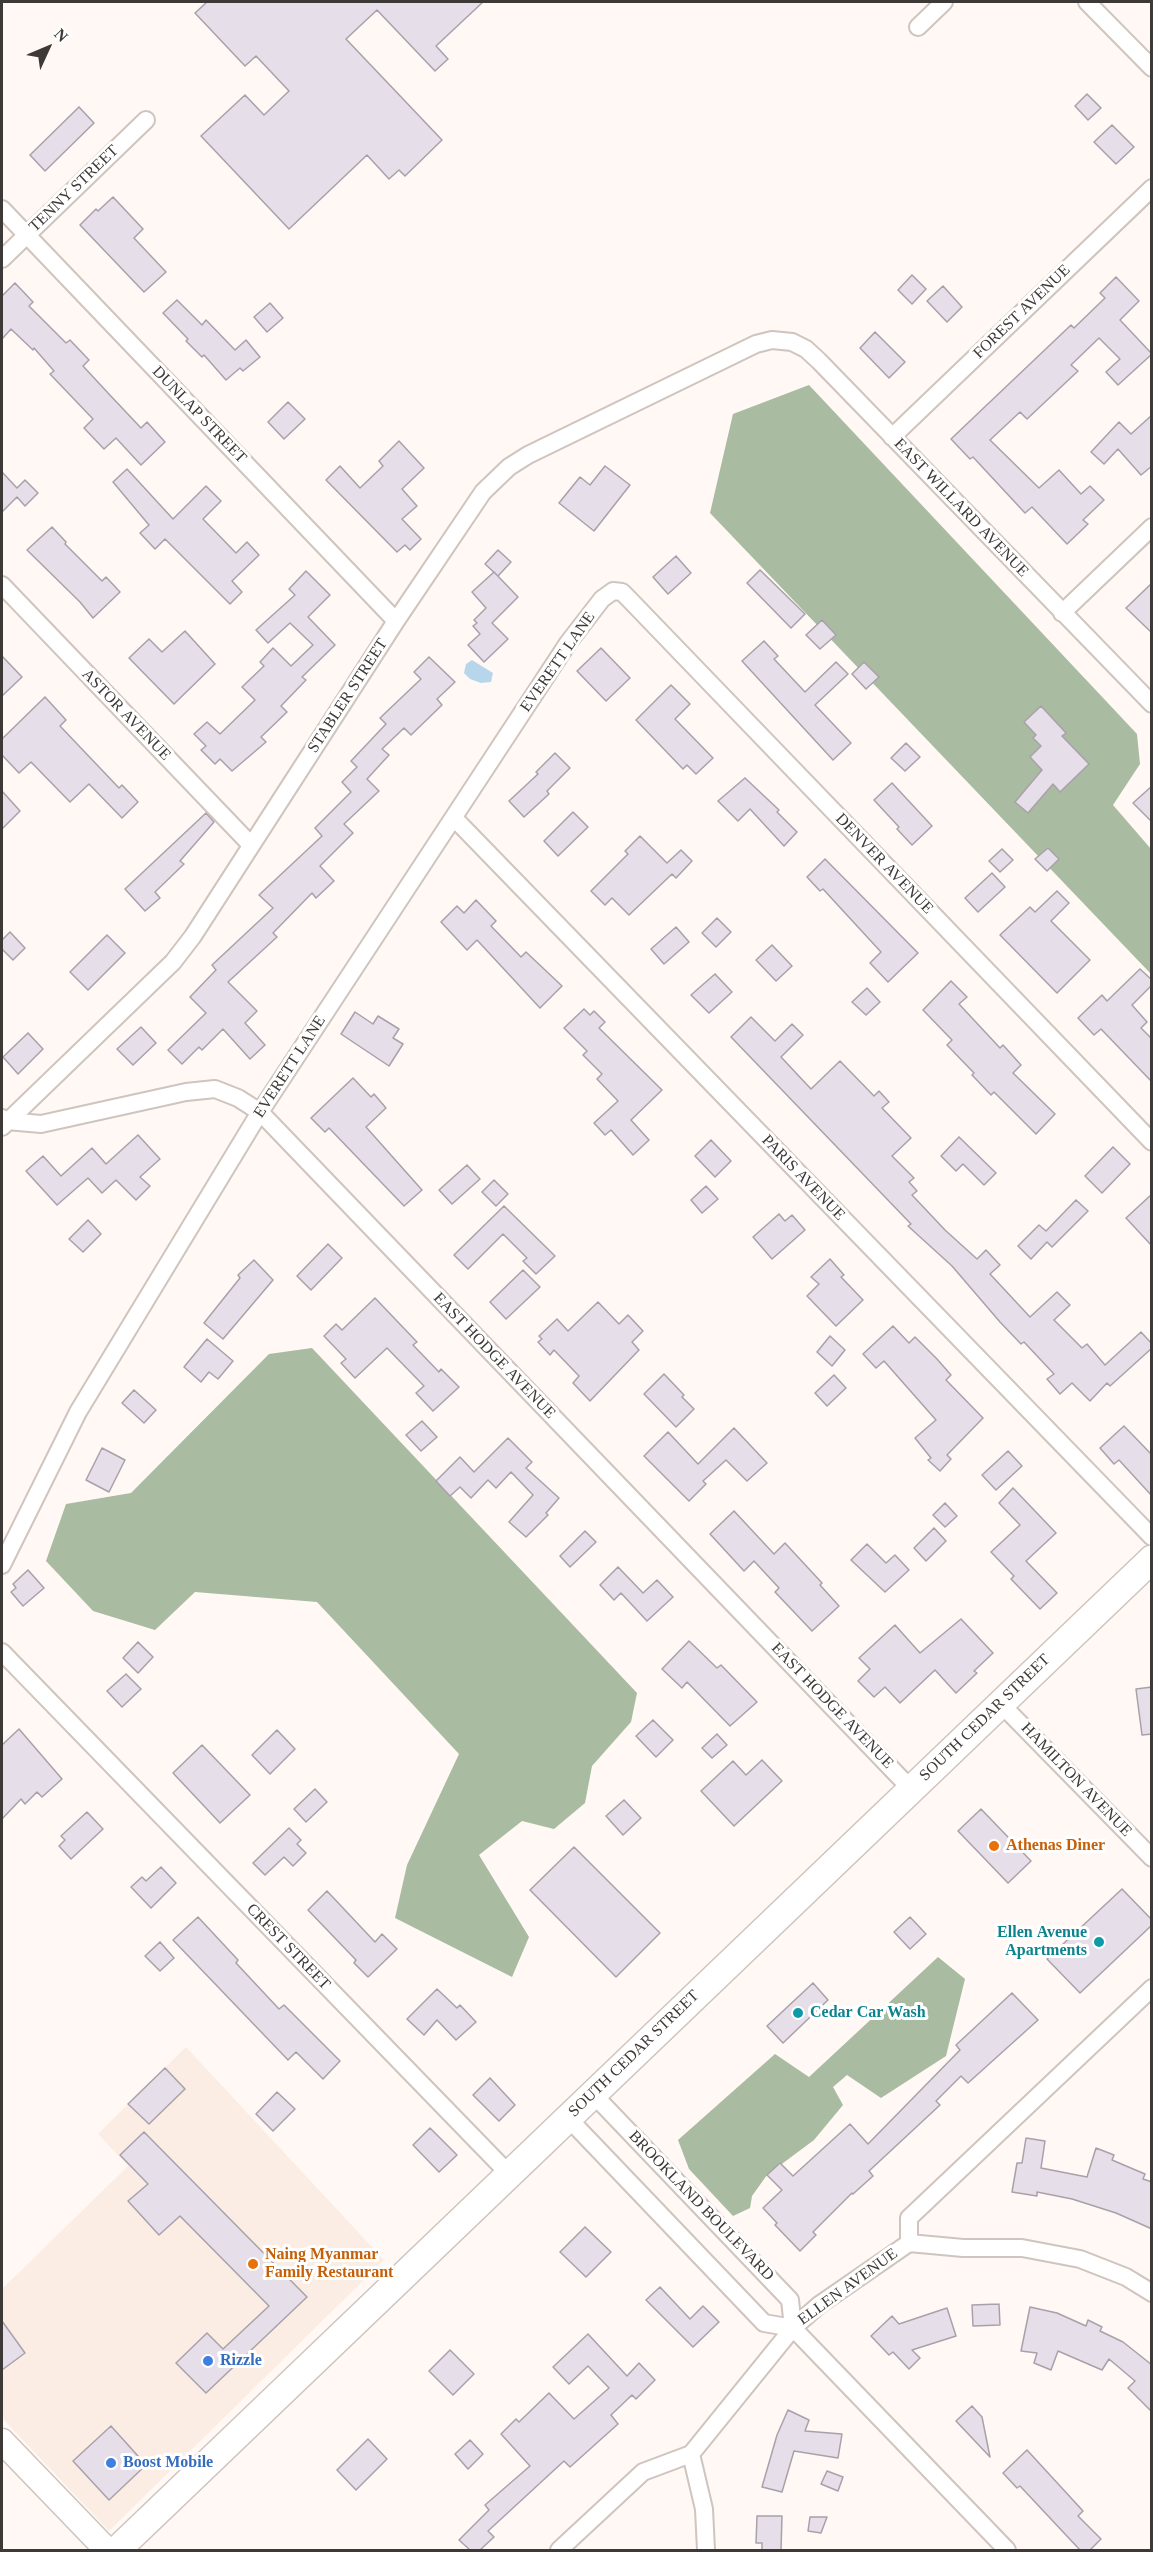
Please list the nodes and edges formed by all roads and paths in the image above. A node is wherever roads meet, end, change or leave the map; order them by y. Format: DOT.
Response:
graph roads {
  1 [pos="944,2"];
  2 [pos="1087,2"];
  3 [pos="918,27"];
  4 [pos="1152,68"];
  5 [pos="146,120"];
  6 [pos="1152,188"];
  7 [pos="2,209"];
  8 [pos="26,235"];
  9 [pos="2,259"];
  10 [pos="756,344"];
  11 [pos="892,437"];
  12 [pos="1152,527"];
  13 [pos="2,585"];
  14 [pos="613,591"];
  15 [pos="1062,613"];
  16 [pos="396,621"];
  17 [pos="1152,704"];
  18 [pos="455,819"];
  19 [pos="251,845"];
  20 [pos="260,1113"];
  21 [pos="3,1122"];
  22 [pos="1152,1142"];
  23 [pos="1152,1537"];
  24 [pos="1152,1558"];
  25 [pos="2,1565"];
  26 [pos="2,1652"];
  27 [pos="1000,1703"];
  28 [pos="911,1789"];
  29 [pos="1152,1858"];
  30 [pos="1152,1988"];
  31 [pos="592,2093"];
  32 [pos="568,2118"];
  33 [pos="509,2174"];
  34 [pos="909,2243"];
  35 [pos="1152,2293"];
  36 [pos="793,2328"];
  37 [pos="2,2441"];
  38 [pos="692,2454"];
  39 [pos="107,2550"];
  40 [pos="117,2550"];
  41 [pos="559,2550"];
  42 [pos="706,2550"];
  43 [pos="1007,2550"];
  1 -- 3 [label="street"];
  2 -- 4 [label="street"];
  5 -- 8 [label="street, TENNY STREET"];
  6 -- 11 [label="street, FOREST AVENUE"];
  7 -- 8 [label="street, DUNLAP STREET"];
  8 -- 9 [label="street, TENNY STREET"];
  8 -- 16 [label="street, DUNLAP STREET"];
  10 -- 11 [label="street, EAST WILLARD AVENUE"];
  10 -- 16 [label="street, STABLER STREET"];
  11 -- 15 [label="street, EAST WILLARD AVENUE"];
  12 -- 15 [label="street"];
  13 -- 19 [label="street, ASTOR AVENUE"];
  14 -- 18 [label="street, EVERETT LANE"];
  14 -- 22 [label="street, DENVER AVENUE"];
  15 -- 17 [label="street, EAST WILLARD AVENUE"];
  16 -- 19 [label="street, STABLER STREET"];
  18 -- 20 [label="street, EVERETT LANE"];
  18 -- 23 [label="street, PARIS AVENUE"];
  19 -- 21 [label="street, STABLER STREET"];
  20 -- 21 [label="street, EAST HODGE AVENUE"];
  20 -- 25 [label="street, EVERETT LANE"];
  20 -- 28 [label="street, EAST HODGE AVENUE"];
  24 -- 27 [label="main road, SOUTH CEDAR STREET"];
  26 -- 33 [label="street, CREST STREET"];
  27 -- 28 [label="main road, SOUTH CEDAR STREET"];
  27 -- 29 [label="street, HAMILTON AVENUE"];
  28 -- 31 [label="main road, SOUTH CEDAR STREET"];
  30 -- 34 [label="street, ELLEN AVENUE"];
  31 -- 32 [label="main road, SOUTH CEDAR STREET"];
  31 -- 36 [label="street, BROOKLAND BOULEVARD"];
  32 -- 33 [label="main road, SOUTH CEDAR STREET"];
  32 -- 36 [label="street"];
  33 -- 40 [label="main road, SOUTH CEDAR STREET"];
  34 -- 35 [label="street"];
  34 -- 36 [label="street, ELLEN AVENUE"];
  36 -- 38 [label="street, ELLEN AVENUE"];
  36 -- 43 [label="street"];
  37 -- 39 [label="street"];
  38 -- 41 [label="street"];
  38 -- 42 [label="street"];
}
